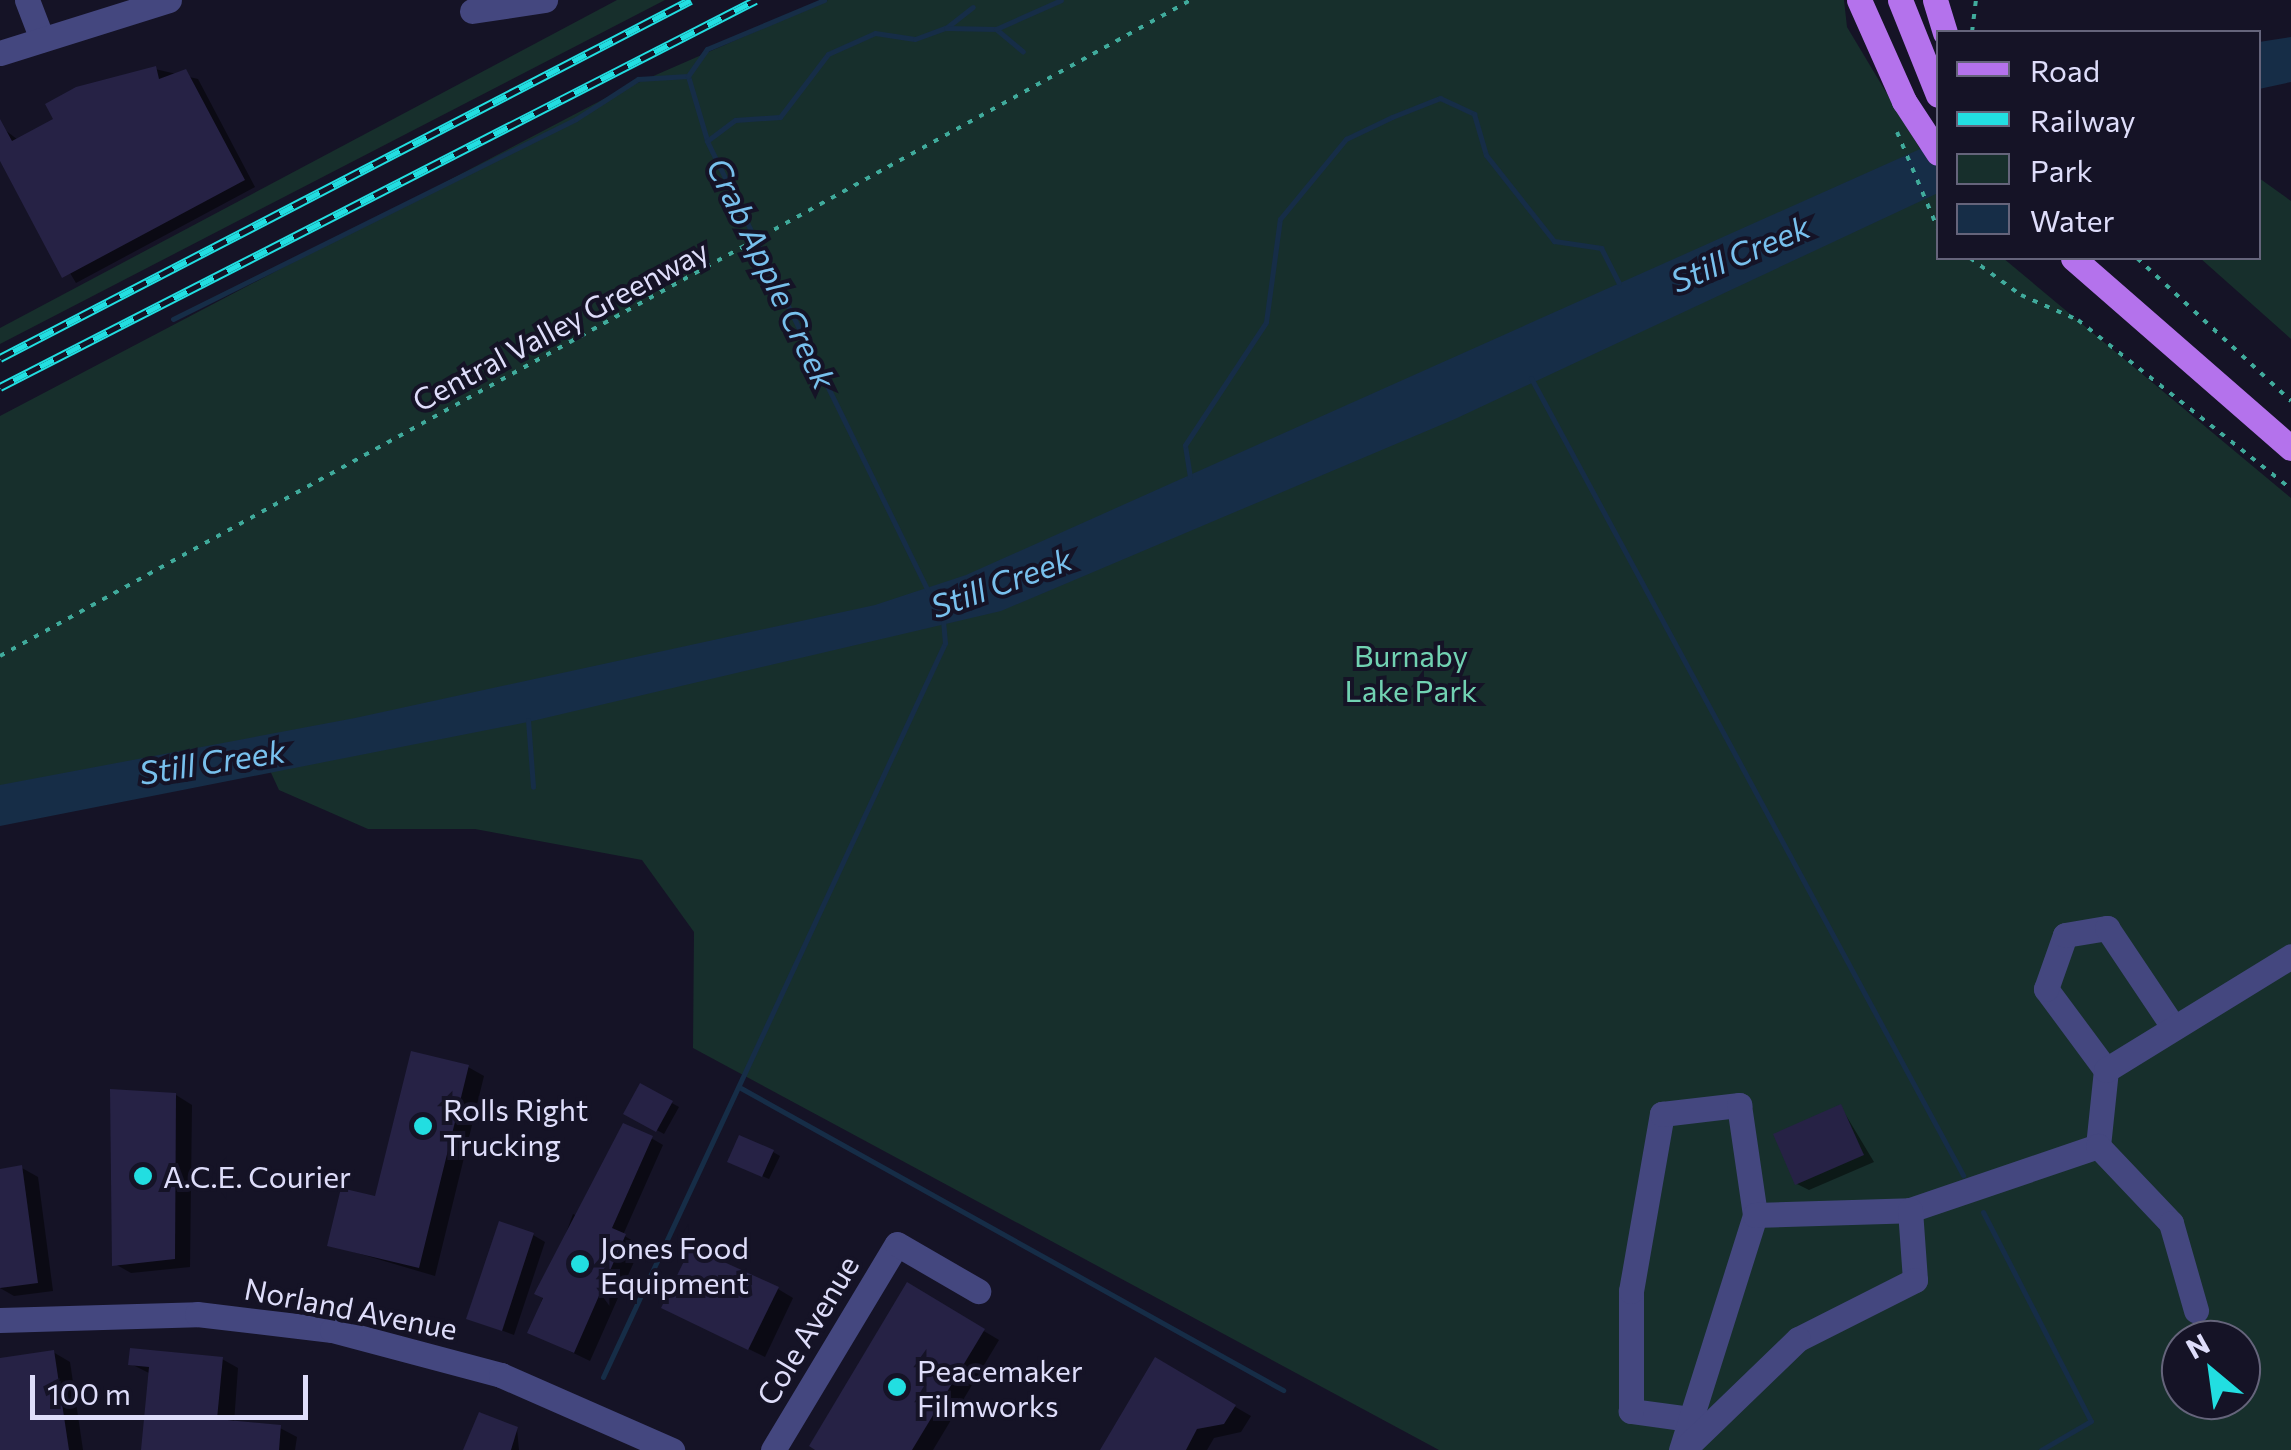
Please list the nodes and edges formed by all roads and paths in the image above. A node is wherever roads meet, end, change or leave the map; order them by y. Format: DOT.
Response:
graph roads {
  1 [pos="27,0"];
  2 [pos="169,0"];
  3 [pos="544,0"];
  4 [pos="1191,0"];
  5 [pos="1859,0"];
  6 [pos="1900,0"];
  7 [pos="1936,0"];
  8 [pos="1976,0"];
  9 [pos="102,10"];
  10 [pos="472,11"];
  11 [pos="1944,30"];
  12 [pos="1972,30"];
  13 [pos="42,39"];
  14 [pos="0,53"];
  15 [pos="1936,90"];
  16 [pos="1898,136"];
  17 [pos="1936,149"];
  18 [pos="1936,225"];
  19 [pos="1973,260"];
  20 [pos="2074,260"];
  21 [pos="2139,260"];
  22 [pos="2291,401"];
  23 [pos="2291,448"];
  24 [pos="2291,489"];
  25 [pos="0,656"];
  26 [pos="2291,956"];
  27 [pos="2174,1028"];
  28 [pos="2106,1070"];
  29 [pos="2098,1146"];
  30 [pos="1910,1210"];
  31 [pos="1756,1215"];
  32 [pos="978,1292"];
  33 [pos="2196,1310"];
  34 [pos="0,1320"];
  35 [pos="1690,1418"];
  36 [pos="672,1450"];
  37 [pos="773,1450"];
  38 [pos="1682,1450"];
  1 -- 13 [label="street"];
  2 -- 9 [label="street"];
  3 -- 10 [label="street"];
  4 -- 25 [label="path, Central Valley Greenway"];
  5 -- 17 [label="main road, bridge"];
  6 -- 15 [label="main road, bridge"];
  7 -- 11 [label="main road"];
  8 -- 12 [label="path"];
  9 -- 13 [label="street"];
  13 -- 14 [label="street"];
  16 -- 18 [label="path"];
  19 -- 24 [label="path"];
  20 -- 23 [label="main road"];
  21 -- 22 [label="path"];
  26 -- 27 [label="street"];
  27 -- 28 [label="street"];
  27 -- 28 [label="street"];
  28 -- 29 [label="street"];
  29 -- 30 [label="street"];
  29 -- 33 [label="street"];
  30 -- 31 [label="street"];
  30 -- 38 [label="street"];
  31 -- 35 [label="street"];
  31 -- 35 [label="street"];
  32 -- 37 [label="street, Cole Avenue"];
  34 -- 36 [label="street, Norland Avenue"];
  35 -- 38 [label="street"];
}
